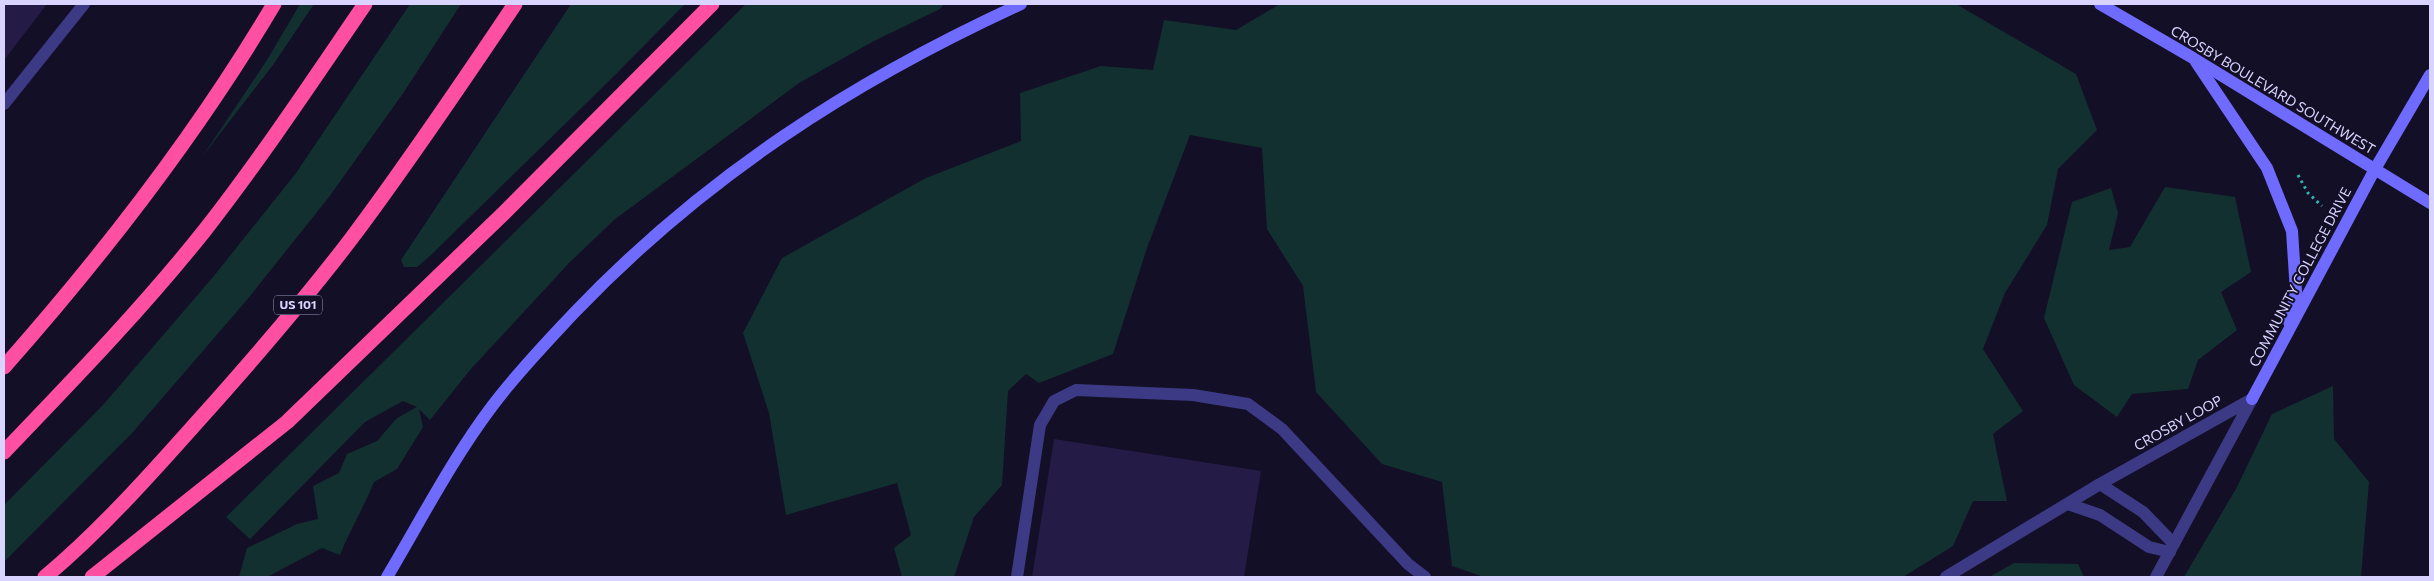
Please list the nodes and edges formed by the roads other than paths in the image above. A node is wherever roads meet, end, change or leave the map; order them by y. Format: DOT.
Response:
graph roads {
  1 [pos="84,4"];
  2 [pos="274,4"];
  3 [pos="365,4"];
  4 [pos="515,4"];
  5 [pos="712,4"];
  6 [pos="1022,4"];
  7 [pos="2100,4"];
  8 [pos="2193,58"];
  9 [pos="2430,75"];
  10 [pos="4,104"];
  11 [pos="2375,169"];
  12 [pos="2430,203"];
  13 [pos="2285,339"];
  14 [pos="4,367"];
  15 [pos="2252,398"];
  16 [pos="4,452"];
  17 [pos="2100,484"];
  18 [pos="2068,504"];
  19 [pos="2172,548"];
  20 [pos="45,577"];
  21 [pos="92,577"];
  22 [pos="387,577"];
  23 [pos="1017,577"];
  24 [pos="1425,577"];
  25 [pos="1946,577"];
  26 [pos="2156,577"];
  1 -- 10 [label="street"];
  2 -- 14 [label="highway"];
  3 -- 16 [label="highway"];
  4 -- 20 [label="highway, US 101"];
  5 -- 21 [label="highway"];
  6 -- 22 [label="street"];
  7 -- 8 [label="street, CROSBY BOULEVARD SOUTHWEST"];
  8 -- 11 [label="street, CROSBY BOULEVARD SOUTHWEST"];
  8 -- 13 [label="street"];
  9 -- 11 [label="street, COMMUNITY COLLEGE DRIVE"];
  11 -- 12 [label="street, CROSBY BOULEVARD SOUTHWEST"];
  11 -- 13 [label="street, COMMUNITY COLLEGE DRIVE"];
  13 -- 15 [label="street, COMMUNITY COLLEGE DRIVE"];
  15 -- 17 [label="street, CROSBY LOOP"];
  15 -- 19 [label="street, CROSBY LOOP"];
  17 -- 18 [label="street, CROSBY LOOP"];
  17 -- 19 [label="street"];
  18 -- 19 [label="street"];
  18 -- 25 [label="street, CROSBY LOOP"];
  19 -- 26 [label="street, CROSBY LOOP"];
  23 -- 24 [label="street"];
}
